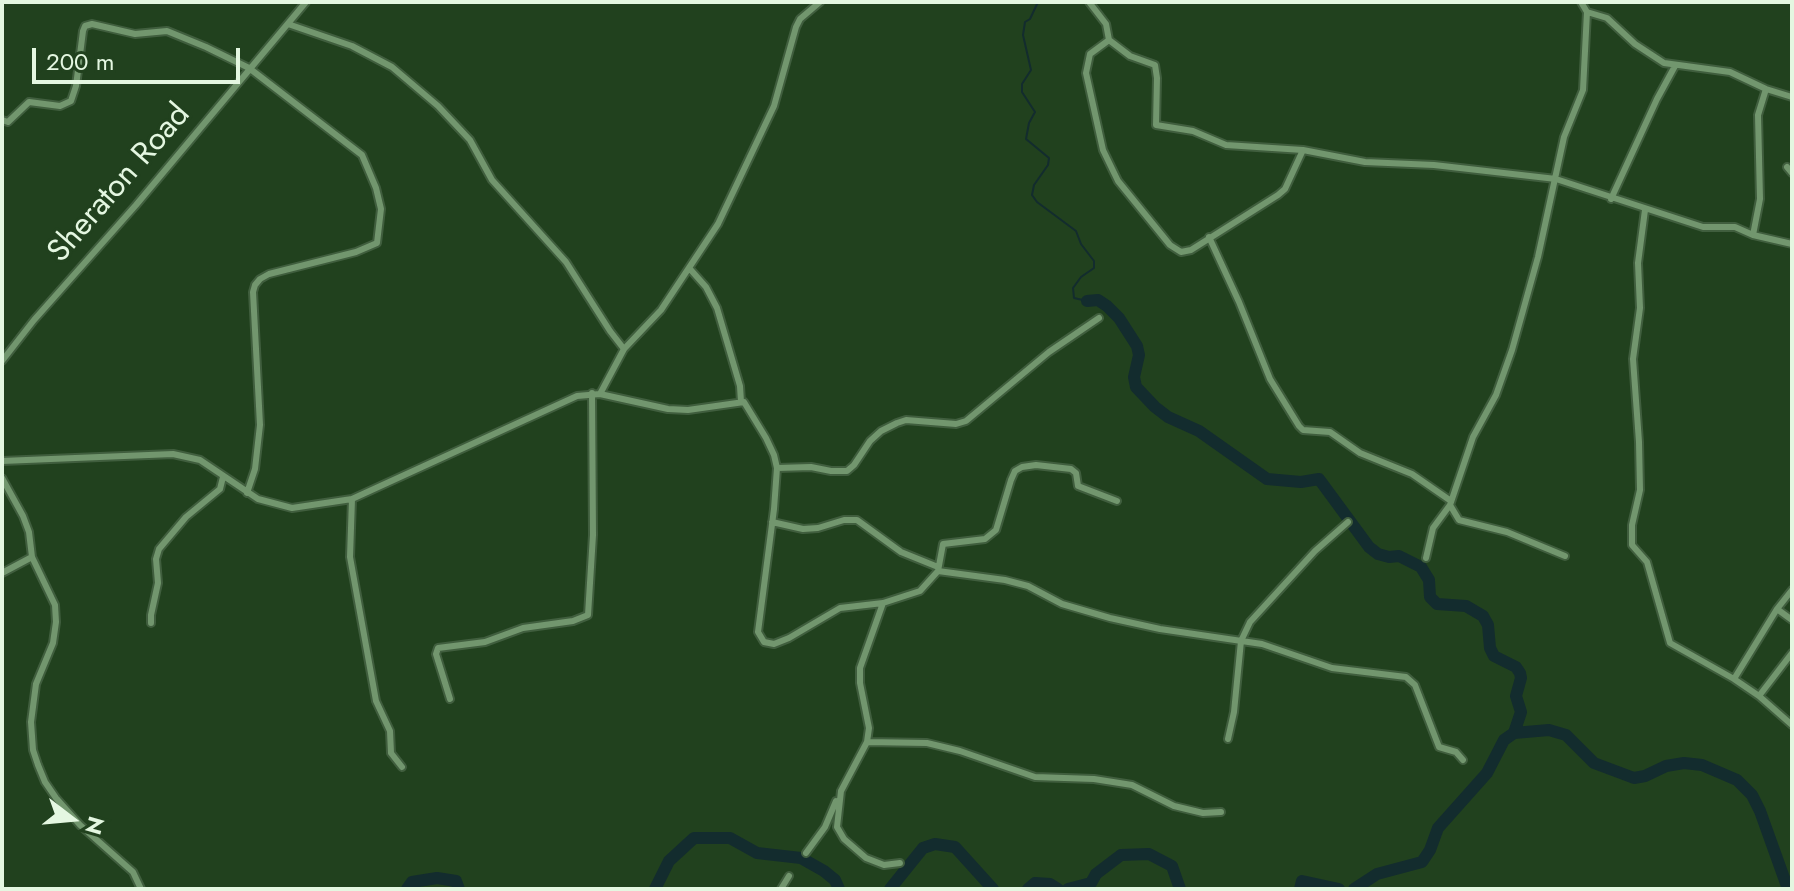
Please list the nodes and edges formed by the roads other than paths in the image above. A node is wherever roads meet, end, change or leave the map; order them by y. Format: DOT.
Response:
graph roads {
  1 [pos="306,2"];
  2 [pos="820,2"];
  3 [pos="1089,2"];
  4 [pos="1581,2"];
  5 [pos="1587,12"];
  6 [pos="288,24"];
  7 [pos="1109,40"];
  8 [pos="1675,66"];
  9 [pos="249,68"];
  10 [pos="1766,89"];
  11 [pos="1792,97"];
  12 [pos="2,120"];
  13 [pos="1303,150"];
  14 [pos="1557,166"];
  15 [pos="1542,177"];
  16 [pos="1556,179"];
  17 [pos="1611,199"];
  18 [pos="1645,210"];
  19 [pos="1753,235"];
  20 [pos="1209,237"];
  21 [pos="1792,244"];
  22 [pos="690,269"];
  23 [pos="1099,318"];
  24 [pos="624,349"];
  25 [pos="2,361"];
  26 [pos="596,393"];
  27 [pos="741,402"];
  28 [pos="2,461"];
  29 [pos="777,468"];
  30 [pos="223,477"];
  31 [pos="2,478"];
  32 [pos="247,493"];
  33 [pos="352,499"];
  34 [pos="1117,501"];
  35 [pos="1450,503"];
  36 [pos="772,522"];
  37 [pos="1348,522"];
  38 [pos="1565,556"];
  39 [pos="32,557"];
  40 [pos="1426,558"];
  41 [pos="938,569"];
  42 [pos="2,573"];
  43 [pos="1792,590"];
  44 [pos="883,603"];
  45 [pos="1777,609"];
  46 [pos="1792,620"];
  47 [pos="151,623"];
  48 [pos="1241,641"];
  49 [pos="1792,653"];
  50 [pos="1734,679"];
  51 [pos="1759,696"];
  52 [pos="450,699"];
  53 [pos="1792,725"];
  54 [pos="1228,739"];
  55 [pos="867,742"];
  56 [pos="1463,760"];
  57 [pos="402,767"];
  58 [pos="841,791"];
  59 [pos="1221,812"];
  60 [pos="806,853"];
  61 [pos="900,863"];
  62 [pos="789,876"];
  63 [pos="141,889"];
  64 [pos="781,889"];
  1 -- 6 [label="street, Sheraton Road"];
  2 -- 22 [label="street"];
  3 -- 7 [label="street"];
  4 -- 5 [label="street"];
  5 -- 8 [label="street"];
  5 -- 14 [label="street"];
  6 -- 9 [label="street, Sheraton Road"];
  6 -- 24 [label="street"];
  7 -- 13 [label="street"];
  7 -- 20 [label="street"];
  8 -- 10 [label="street"];
  8 -- 17 [label="street"];
  9 -- 12 [label="street"];
  9 -- 25 [label="street, Sheraton Road"];
  9 -- 32 [label="street"];
  10 -- 11 [label="street"];
  10 -- 19 [label="street"];
  13 -- 15 [label="street"];
  13 -- 20 [label="street"];
  14 -- 15 [label="street"];
  14 -- 16 [label="street"];
  15 -- 16 [label="street"];
  16 -- 17 [label="street"];
  16 -- 35 [label="street"];
  17 -- 18 [label="street"];
  18 -- 19 [label="street"];
  18 -- 50 [label="street"];
  19 -- 21 [label="street"];
  20 -- 35 [label="street"];
  22 -- 24 [label="street"];
  22 -- 27 [label="street"];
  23 -- 29 [label="street"];
  24 -- 26 [label="street"];
  26 -- 27 [label="street"];
  26 -- 33 [label="street"];
  26 -- 52 [label="street"];
  27 -- 29 [label="street"];
  28 -- 30 [label="street"];
  29 -- 36 [label="street"];
  30 -- 32 [label="street"];
  30 -- 47 [label="street"];
  31 -- 39 [label="street"];
  32 -- 33 [label="street"];
  33 -- 57 [label="street"];
  34 -- 41 [label="street"];
  35 -- 38 [label="street"];
  35 -- 40 [label="street"];
  36 -- 41 [label="street"];
  36 -- 44 [label="street"];
  37 -- 48 [label="street"];
  39 -- 42 [label="street"];
  39 -- 63 [label="street"];
  41 -- 44 [label="street"];
  41 -- 48 [label="street"];
  43 -- 45 [label="street"];
  44 -- 55 [label="street"];
  45 -- 46 [label="street"];
  45 -- 50 [label="street"];
  48 -- 54 [label="street"];
  48 -- 56 [label="street"];
  49 -- 51 [label="street"];
  50 -- 51 [label="street"];
  51 -- 53 [label="street"];
  55 -- 58 [label="street"];
  55 -- 59 [label="street"];
  58 -- 60 [label="street"];
  58 -- 61 [label="street"];
  62 -- 64 [label="street"];
}
